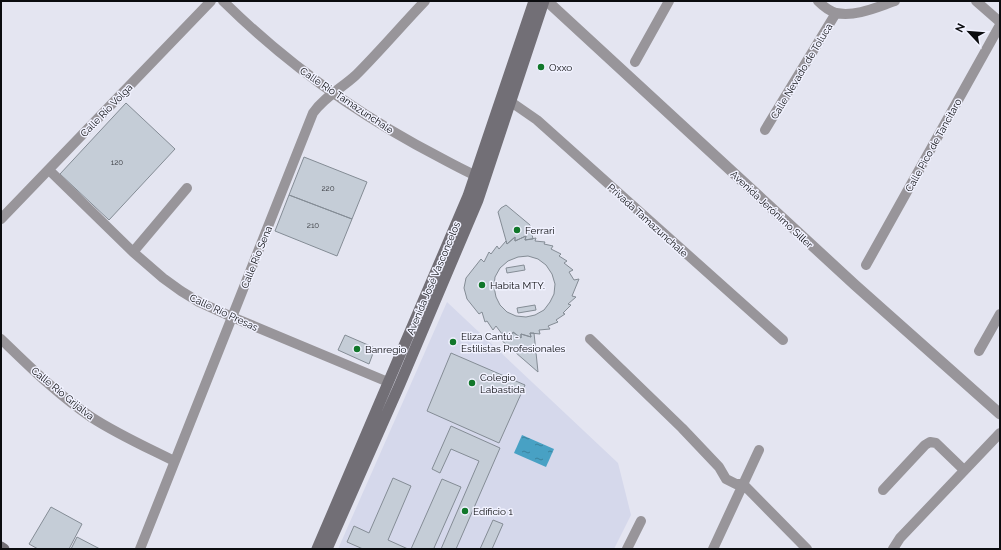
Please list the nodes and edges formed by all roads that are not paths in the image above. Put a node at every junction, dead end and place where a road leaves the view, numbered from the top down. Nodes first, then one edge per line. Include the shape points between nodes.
1 (211, 1) edge
2 (223, 1) edge
3 (425, 1) edge
4 (534, 1) edge
5 (544, 1) edge
6 (547, 1) edge
7 (669, 1) edge
8 (818, 1) edge
9 (895, 1) edge
10 (976, 1) edge
11 (836, 13) junction
12 (1000, 24) edge
13 (635, 62) dead end
14 (334, 93) junction
15 (506, 100) junction
16 (765, 130) dead end
17 (49, 170) junction
18 (480, 178) junction
19 (187, 188) dead end
20 (1, 219) edge
21 (133, 252) junction
22 (866, 266) dead end
23 (1000, 314) edge
24 (232, 317) junction
25 (1, 339) edge
26 (590, 339) dead end
27 (783, 340) dead end
28 (979, 351) dead end
29 (388, 382) junction
30 (1000, 414) edge
31 (1000, 433) edge
32 (759, 450) dead end
33 (174, 461) junction
34 (964, 470) junction
35 (743, 484) junction
36 (883, 490) dead end
37 (641, 520) dead end
38 (1, 547) edge
39 (4, 549) edge
40 (140, 549) edge
41 (317, 549) edge
42 (327, 549) edge
43 (627, 549) edge
44 (713, 549) edge
45 (807, 549) edge
46 (893, 549) edge

1 - 17 street, Calle Río Volga
2 - 14 street, Calle Río Tamazunchale via 264,40
3 - 14 street, Calle Río Sena via 359,72
4 - 15 main road, Avenida José Vasconcelos
5 - 15 main road, Avenida José Vasconcelos
6 - 30 street, Avenida Jerónimo Siller via 855,285
7 - 13 street
8 - 11 street
9 - 11 street via 853,13
10 - 12 street
11 - 16 street, Calle Nevado de Toluca
12 - 22 street, Calle Pico de Tancitaro
14 - 18 street, Calle Río Tamazunchale via 418,146
14 - 24 street, Calle Río Sena via 313,113
15 - 18 main road, Avenida José Vasconcelos
15 - 27 street, Privada Tamazunchale via 537,120
17 - 20 street, Calle Río Volga
17 - 21 street, Calle Río Presas
18 - 29 main road, Avenida José Vasconcelos via 465,203
18 - 42 main road, Avenida José Vasconcelos via 400,384
19 - 21 street
21 - 24 street, Calle Río Presas via 181,291 198,302
23 - 28 street
24 - 29 street, Calle Río Presas
24 - 33 street, Calle Río Sena
25 - 33 street, Calle Río Grijalva via 91,417
26 - 35 street via 682,428 719,467 726,479
29 - 41 main road, Avenida José Vasconcelos
31 - 34 street
32 - 35 street
33 - 40 street, Calle Río Sena
34 - 36 street via 936,443 930,442
34 - 46 street via 900,538
35 - 44 street
35 - 45 street
37 - 43 street
38 - 39 main road

